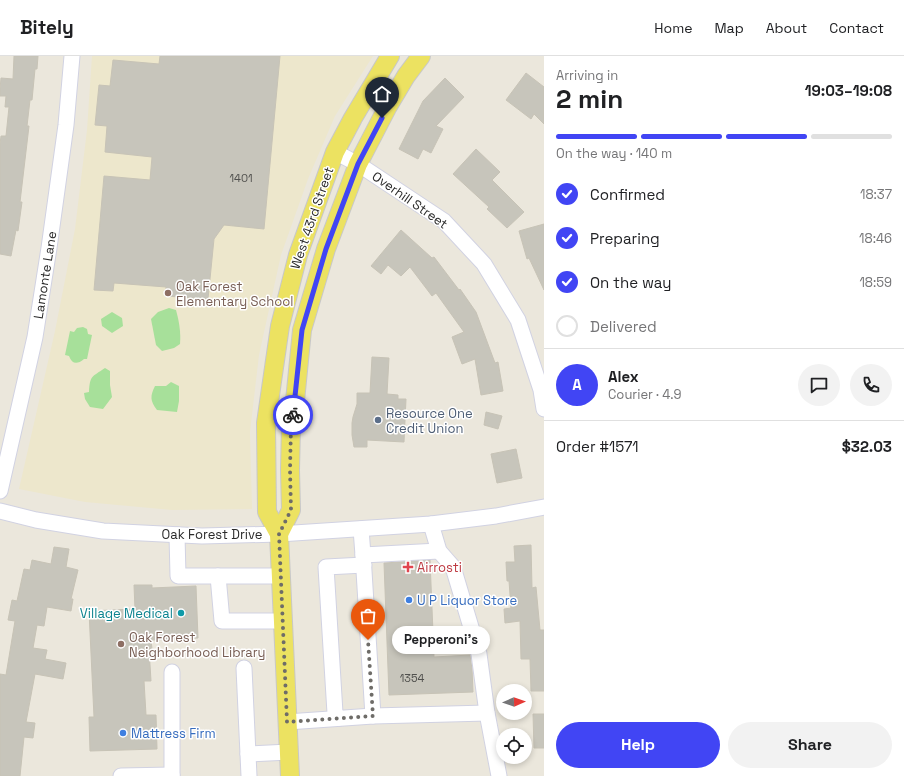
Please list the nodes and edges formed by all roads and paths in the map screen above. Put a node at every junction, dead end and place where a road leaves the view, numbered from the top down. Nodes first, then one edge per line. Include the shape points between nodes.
1 (72, 56) edge
2 (390, 56) edge
3 (421, 56) edge
4 (335, 152) junction
5 (358, 164) junction
6 (544, 409) edge
7 (0, 491) edge
8 (544, 507) edge
9 (0, 511) edge
10 (431, 524) junction
11 (361, 529) junction
12 (279, 534) junction
13 (177, 535) junction
14 (439, 551) junction
15 (363, 560) junction
16 (218, 576) junction
17 (280, 576) junction
18 (282, 621) junction
19 (244, 668) dead end
20 (172, 672) dead end
21 (487, 713) junction
22 (373, 716) junction
23 (339, 718) junction
24 (287, 722) junction
25 (289, 752) junction
26 (248, 754) junction
27 (172, 775) edge
28 (121, 776) edge
29 (249, 776) edge
30 (290, 776) edge
31 (499, 776) edge

1 - 7 street, Lamonte Lane via 50,248 35,337
2 - 4 main road, West 43rd Street
3 - 5 main road, West 43rd Street via 387,108
4 - 5 street, Overhill Street
4 - 12 main road, West 43rd Street via 298,255 280,326 266,423 267,512
5 - 6 street, Overhill Street via 444,221 484,264 518,320 541,390
5 - 12 main road, West 43rd Street via 326,249 302,330 291,426 291,510
8 - 10 street, Oak Forest Drive
9 - 13 street, Oak Forest Drive via 103,531
10 - 11 street, Oak Forest Drive
10 - 14 street
11 - 12 street, Oak Forest Drive
11 - 15 street
12 - 13 street, Oak Forest Drive
12 - 17 main road, West 43rd Street
13 - 16 street via 178,576
14 - 15 street
14 - 21 street via 453,567 479,654
15 - 22 street
15 - 23 street via 326,567 335,713
16 - 17 street
16 - 18 street via 222,621
17 - 18 main road, West 43rd Street
18 - 24 main road, West 43rd Street
19 - 26 street
20 - 27 street
21 - 22 street
21 - 31 street
22 - 23 street
23 - 24 street
24 - 25 main road, West 43rd Street
25 - 26 street
25 - 30 main road, West 43rd Street
26 - 29 street
27 - 28 street

